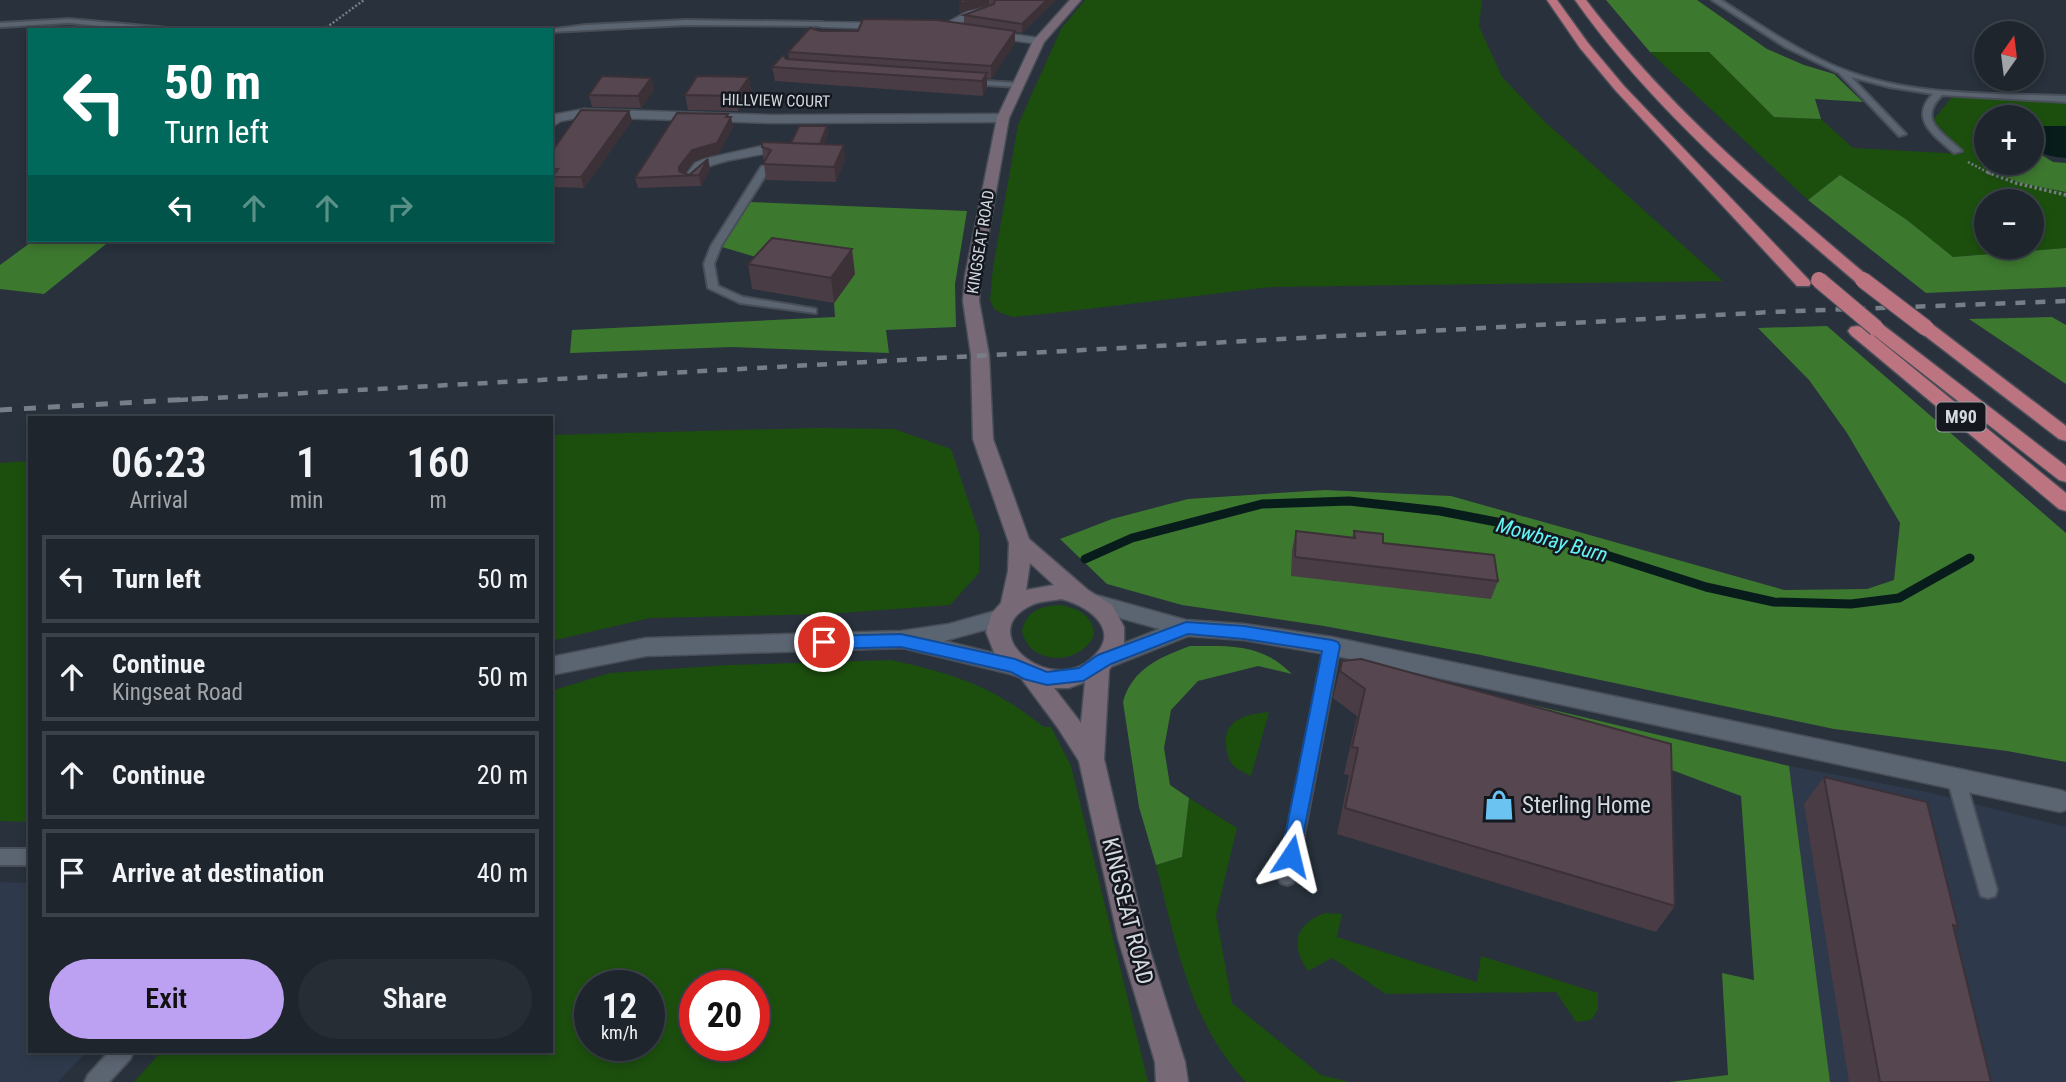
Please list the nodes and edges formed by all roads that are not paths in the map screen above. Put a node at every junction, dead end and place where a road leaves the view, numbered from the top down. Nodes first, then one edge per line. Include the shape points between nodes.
1 (1076, 0) edge
2 (1552, 0) edge
3 (1580, 0) edge
4 (1716, 0) edge
5 (988, 10) edge
6 (0, 24) edge
7 (830, 27) joint
8 (899, 27) edge
9 (925, 27) edge
10 (146, 28) edge
11 (944, 28) junction
12 (553, 30) edge
13 (1039, 41) junction
14 (1833, 68) junction
15 (964, 82) edge
16 (1018, 85) junction
17 (1940, 92) junction
18 (2066, 99) edge
19 (1003, 118) junction
20 (773, 119) junction
21 (553, 122) edge
22 (1902, 134) dead end
23 (762, 150) junction
24 (1957, 151) road end
25 (766, 167) joint
26 (691, 180) edge
27 (812, 311) dead end
28 (1929, 327) junction
29 (1866, 330) junction
30 (2066, 418) edge
31 (2066, 435) edge
32 (2066, 476) edge
33 (2066, 504) edge
34 (1020, 543) junction
35 (1088, 599) junction
36 (1007, 611) junction
37 (1186, 628) junction
38 (901, 640) junction
39 (1332, 646) junction
40 (1101, 663) junction
41 (553, 666) edge
42 (1023, 670) junction
43 (1091, 759) junction
44 (1956, 778) junction
45 (2063, 802) edge
46 (0, 857) edge
47 (28, 857) edge
48 (1287, 877) dead end
49 (1988, 890) dead end
50 (122, 1053) edge
51 (1176, 1075) edge
52 (95, 1082) edge

1 - 13 street, KINGSEAT ROAD
2 - 29 highway, M90 via 1587,50 1719,199
3 - 28 highway, M90, bridge via 1668,106 1763,195
4 - 14 lane via 1789,47
5 - 11 street
6 - 10 lane via 69,21
7 - 8 street
7 - 12 lane via 682,24
9 - 11 street
11 - 13 street
13 - 16 street, KINGSEAT ROAD
14 - 17 lane
14 - 22 lane
15 - 16 lane
16 - 19 street, KINGSEAT ROAD
17 - 18 lane
17 - 24 lane via 1929,102 1927,122
19 - 20 street, HILLVIEW COURT
19 - 34 street, KINGSEAT ROAD via 971,302 980,355 983,439
20 - 21 street, HILLVIEW COURT via 584,113
20 - 23 street via 760,144
23 - 25 street
23 - 26 street via 709,162 700,166
25 - 27 lane via 716,246 709,264 713,288 740,300
28 - 30 highway, M90
28 - 31 highway, M90
29 - 32 highway, M90
29 - 33 highway, M90
34 - 35 street, KINGSEAT ROAD
34 - 36 street, KINGSEAT ROAD via 1019,572
35 - 36 street via 1062,591 1042,593
35 - 37 street
35 - 40 street, KINGSEAT ROAD via 1109,615 1115,629 1115,643
36 - 38 street via 949,632
36 - 42 street, KINGSEAT ROAD via 997,630 998,643 1004,656
37 - 39 street
37 - 40 street
38 - 41 street via 646,647
38 - 42 street
39 - 44 street
39 - 48 lane
40 - 42 street via 1066,678
40 - 43 street, KINGSEAT ROAD
42 - 43 street, KINGSEAT ROAD via 1067,721
43 - 51 street, KINGSEAT ROAD via 1132,938
44 - 45 street
44 - 49 lane
46 - 47 lane
50 - 52 lane

